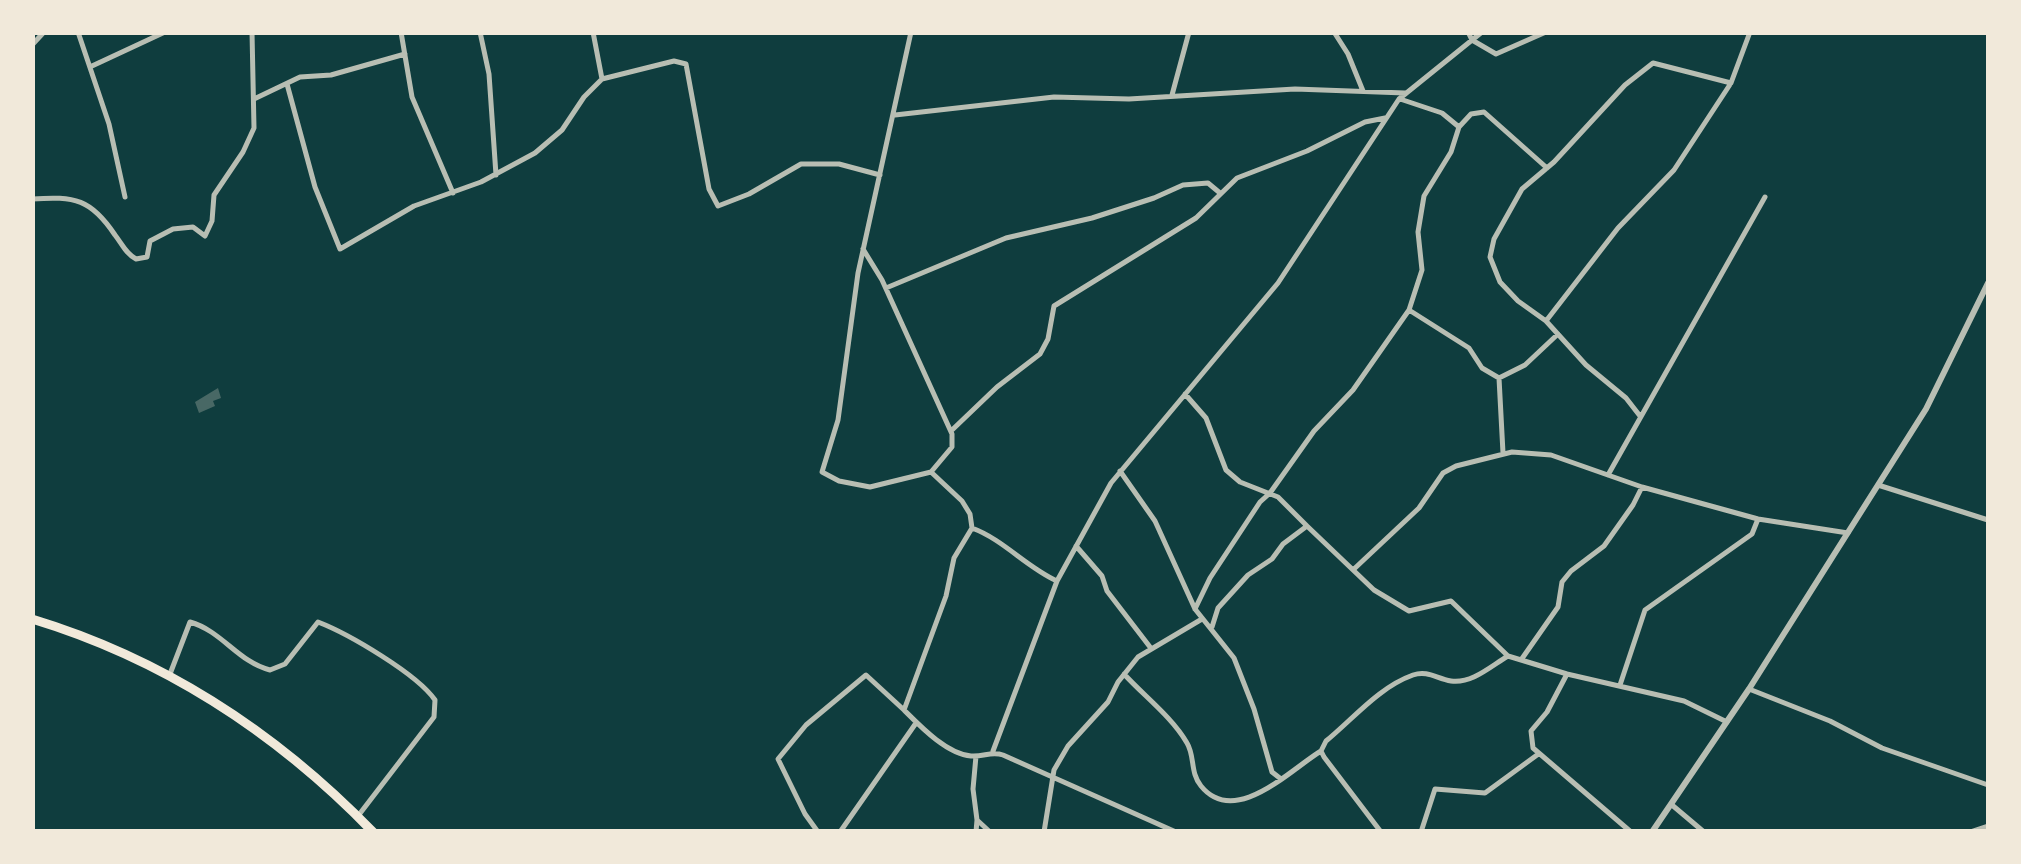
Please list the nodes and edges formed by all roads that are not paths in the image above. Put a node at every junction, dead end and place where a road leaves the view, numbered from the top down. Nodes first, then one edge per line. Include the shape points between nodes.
1 (78, 32) edge
2 (165, 32) edge
3 (252, 32) edge
4 (401, 32) edge
5 (480, 32) edge
6 (594, 32) edge
7 (910, 32) edge
8 (1188, 32) edge
9 (1334, 32) edge
10 (1468, 32) edge
11 (1482, 32) edge
12 (1546, 32) edge
13 (1750, 32) edge
14 (41, 34) edge
15 (1472, 40) junction
16 (32, 45) edge
17 (405, 54) junction
18 (92, 66) junction
19 (602, 79) junction
20 (1731, 83) junction
21 (286, 84) junction
22 (1363, 91) junction
23 (1405, 93) junction
24 (1172, 95) junction
25 (254, 98) junction
26 (1399, 99) junction
27 (894, 115) junction
28 (1384, 118) junction
29 (1459, 127) junction
30 (1547, 168) junction
31 (496, 176) junction
32 (880, 176) junction
33 (453, 193) junction
34 (1220, 193) junction
35 (125, 197) dead end
36 (1766, 197) dead end
37 (32, 198) edge
38 (863, 249) junction
39 (1988, 283) edge
40 (886, 288) junction
41 (1409, 310) junction
42 (1546, 320) junction
43 (1558, 334) junction
44 (1499, 378) junction
45 (1185, 394) junction
46 (1640, 416) junction
47 (951, 431) junction
48 (1502, 453) junction
49 (1120, 470) junction
50 (931, 472) junction
51 (1608, 475) junction
52 (1878, 485) junction
53 (1642, 486) junction
54 (1270, 494) junction
55 (1758, 518) junction
56 (1988, 520) edge
57 (1308, 526) junction
58 (972, 528) junction
59 (1848, 533) junction
60 (1076, 546) junction
61 (1354, 569) junction
62 (1057, 581) junction
63 (1195, 609) junction
64 (32, 619) edge
65 (1202, 619) junction
66 (1212, 627) junction
67 (1152, 648) junction
68 (1508, 656) junction
69 (1521, 660) junction
70 (1124, 674) junction
71 (1567, 674) junction
72 (169, 675) junction
73 (1620, 684) junction
74 (1749, 689) junction
75 (904, 710) junction
76 (916, 722) junction
77 (1727, 722) junction
78 (1321, 751) junction
79 (992, 752) junction
80 (976, 756) junction
81 (1538, 756) junction
82 (1053, 778) junction
83 (1281, 778) junction
84 (1988, 785) edge
85 (1672, 804) junction
86 (358, 816) junction
87 (977, 820) junction
88 (1988, 826) edge
89 (373, 832) edge
90 (818, 832) edge
91 (840, 832) edge
92 (976, 832) edge
93 (990, 832) edge
94 (1044, 832) edge
95 (1176, 832) edge
96 (1381, 832) edge
97 (1422, 832) edge
98 (1632, 832) edge
99 (1652, 832) edge
100 (1704, 832) edge
101 (1970, 832) edge

1 - 18 street
2 - 18 street
3 - 25 street
4 - 17 street
5 - 31 street
6 - 19 street
7 - 27 street
8 - 24 street
9 - 22 street
10 - 15 street
11 - 15 street
12 - 15 street via 1496,54
13 - 20 street
14 - 16 street
15 - 23 street
17 - 21 street
17 - 33 street via 416,110
18 - 35 street
19 - 31 street via 555,138
19 - 32 street via 686,64 709,189 718,206 801,164 839,164
20 - 30 street via 1654,63
20 - 42 street via 1674,170
21 - 25 street
21 - 33 street via 314,187 340,250 414,206
22 - 23 street
22 - 24 street
23 - 26 street
24 - 27 street via 1054,97
25 - 37 street via 252,134 217,188 205,236 193,227 165,232 150,241 147,257 136,259 92,207 70,198
26 - 28 street
26 - 29 street via 1442,113
27 - 32 street
28 - 34 street via 1237,178
28 - 45 street via 1278,283
29 - 30 street via 1484,112
29 - 41 street via 1452,152 1424,196 1418,232 1422,270
30 - 42 street via 1522,188 1490,257 1500,282
31 - 33 street
32 - 38 street
34 - 40 street via 1208,183 1183,185 1104,214 1006,238
34 - 47 street via 1196,218 1054,306 1040,354
36 - 46 street
38 - 40 street
38 - 50 street via 841,404 822,472 870,487
39 - 52 street via 1946,374
40 - 47 street
41 - 44 street via 1469,348
41 - 54 street
42 - 43 street
43 - 44 street
43 - 46 street
44 - 48 street
45 - 49 street
45 - 54 street via 1206,418 1226,470
46 - 51 street
47 - 50 street via 952,447
48 - 51 street via 1538,452
48 - 61 street via 1444,473 1419,508
49 - 60 street
49 - 63 street via 1154,521
50 - 58 street via 962,501
51 - 53 street
52 - 56 street
52 - 59 street
53 - 55 street
53 - 69 street via 1604,546 1562,582 1558,607
54 - 57 street
54 - 63 street
55 - 59 street
55 - 73 street via 1752,534 1645,610
57 - 61 street
57 - 66 street via 1248,575 1218,608
58 - 62 street
58 - 75 street via 954,558
59 - 74 street
60 - 62 street
60 - 67 street
61 - 68 street via 1409,611 1455,603
62 - 79 street
63 - 65 street
64 - 72 highway
65 - 66 street
65 - 67 street
66 - 83 street via 1234,658 1273,775
67 - 70 street
68 - 69 street
68 - 78 street via 1464,680 1425,673 1406,678 1326,740
69 - 71 street
70 - 82 street via 1062,754
70 - 83 street via 1187,743 1196,777 1210,794 1250,799
71 - 73 street
71 - 81 street via 1530,731
72 - 86 highway via 266,736
72 - 86 street via 190,622 270,670 286,664 318,622 415,679 436,700 434,716
73 - 77 street via 1684,701
74 - 77 street
74 - 84 street via 1882,748
75 - 76 street
75 - 90 street via 866,675 778,758
76 - 80 street
76 - 91 street
77 - 85 street
78 - 83 street
78 - 96 street
79 - 80 street
79 - 82 street
80 - 87 street
81 - 97 street via 1485,792 1435,790
81 - 98 street
82 - 94 street
82 - 95 street
85 - 99 street
85 - 100 street
86 - 89 highway
87 - 92 street
87 - 93 street
88 - 101 street

